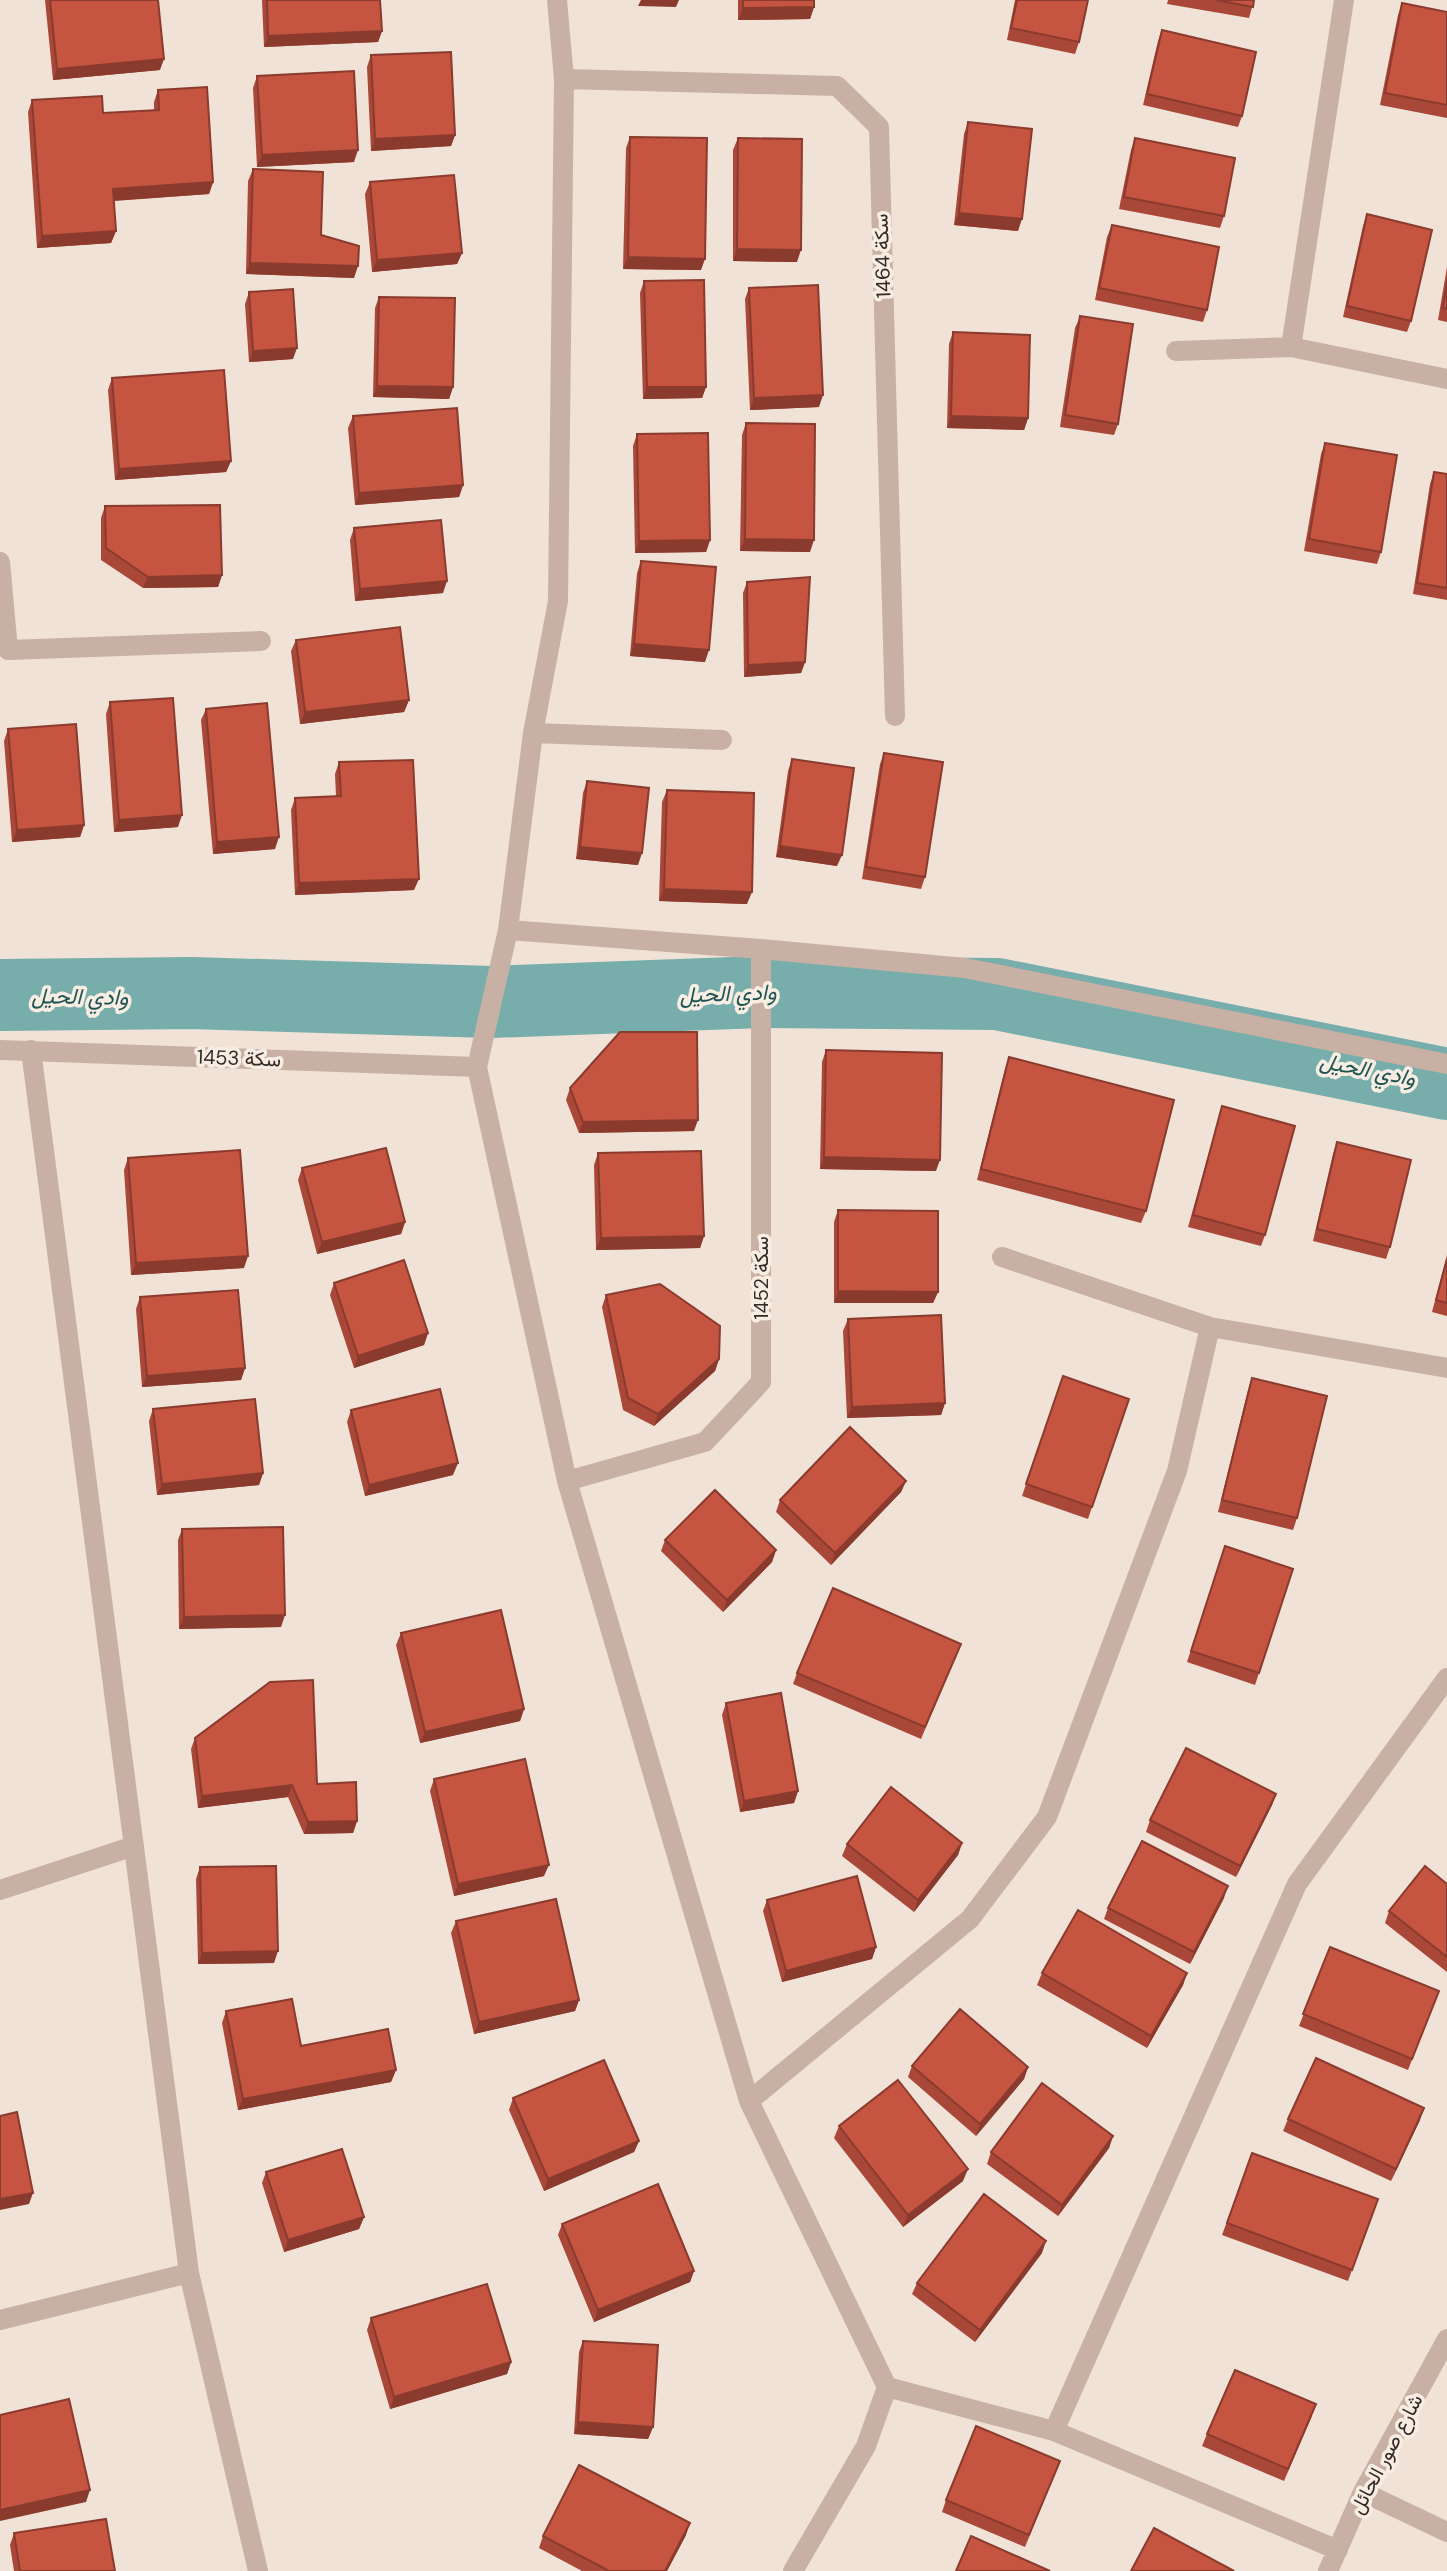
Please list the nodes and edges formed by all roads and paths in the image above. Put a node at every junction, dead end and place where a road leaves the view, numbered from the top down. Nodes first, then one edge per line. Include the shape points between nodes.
1 (557, 0) edge
2 (1344, 0) edge
3 (564, 79) junction
4 (1291, 347) junction
5 (1176, 351) dead end
6 (1447, 379) edge
7 (0, 562) edge
8 (261, 641) dead end
9 (895, 716) dead end
10 (533, 733) junction
11 (722, 740) dead end
12 (508, 930) junction
13 (761, 949) junction
14 (0, 1050) edge
15 (31, 1050) junction
16 (1447, 1064) edge
17 (477, 1067) junction
18 (1002, 1257) dead end
19 (1210, 1327) junction
20 (1447, 1368) edge
21 (567, 1481) junction
22 (1447, 1678) edge
23 (134, 1846) junction
24 (0, 1890) edge
25 (749, 2101) junction
26 (189, 2273) junction
27 (0, 2320) edge
28 (1447, 2339) edge
29 (887, 2387) junction
30 (1054, 2431) junction
31 (1363, 2492) junction
32 (1447, 2532) edge
33 (1338, 2550) junction
34 (258, 2571) edge
35 (793, 2571) edge
36 (1328, 2571) edge

1 - 3 street
2 - 4 street
3 - 9 street, سكة 1464 via 837,86 879,127
3 - 10 street via 558,601
4 - 5 street
4 - 6 street
7 - 8 street via 8,650
10 - 11 street
10 - 12 street
12 - 13 street
12 - 17 street
13 - 16 street via 965,968
13 - 21 street, سكة 1452 via 761,1382 705,1442
14 - 15 street, سكة 1453
15 - 17 street, سكة 1453
15 - 23 street
17 - 21 street
18 - 19 street
19 - 20 street
19 - 25 street via 1177,1471 1047,1817 970,1919
21 - 25 street
22 - 30 street via 1297,1884
23 - 24 street
23 - 26 street
25 - 29 street
26 - 27 street
26 - 34 street
28 - 31 street, شارع صور الحائل
29 - 30 street
29 - 35 street via 866,2446
30 - 33 street
31 - 32 street
31 - 33 street, شارع صور الحائل
33 - 36 street, شارع صور الحائل

